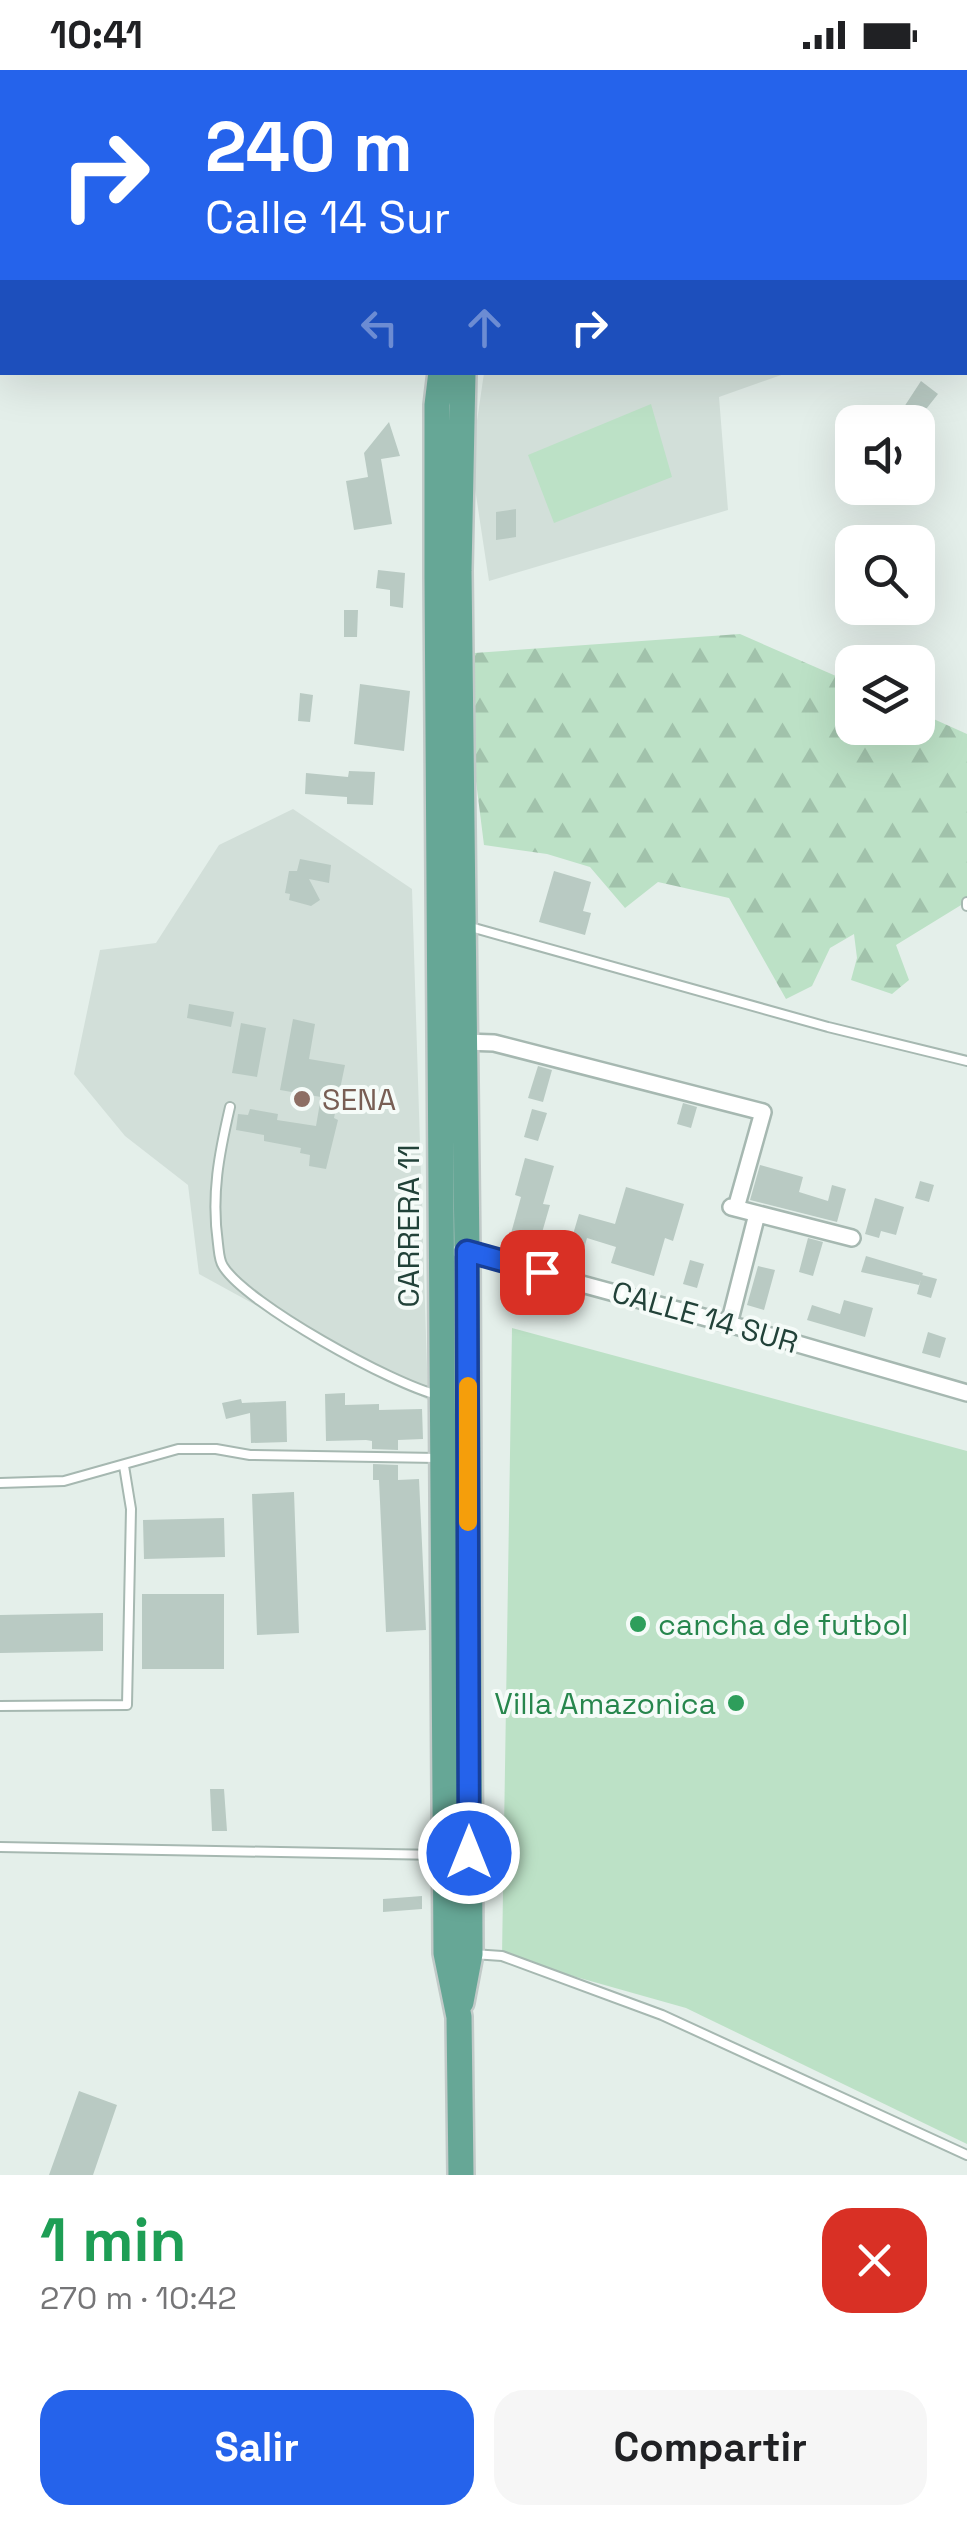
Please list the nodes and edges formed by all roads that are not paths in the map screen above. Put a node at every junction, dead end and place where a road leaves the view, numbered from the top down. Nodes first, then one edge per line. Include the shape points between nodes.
1 (441, 375) edge
2 (463, 375) edge
3 (463, 926) junction
4 (464, 1042) junction
5 (967, 1061) edge
6 (230, 1107) dead end
7 (758, 1214) junction
8 (852, 1238) dead end
9 (467, 1251) junction
10 (441, 1252) junction
11 (729, 1324) junction
12 (967, 1393) edge
13 (455, 1395) junction
14 (442, 1458) junction
15 (124, 1466) junction
16 (0, 1483) edge
17 (0, 1706) edge
18 (0, 1847) edge
19 (446, 1855) junction
20 (458, 1954) junction
21 (967, 2156) edge
22 (461, 2175) edge

1 - 10 main road, CARRERA 11
2 - 3 main road, CARRERA 11
3 - 4 main road, CARRERA 11
3 - 5 lane
4 - 7 street via 494,1042 763,1112 734,1208
4 - 9 main road, CARRERA 11
6 - 13 lane via 215,1181 222,1264 257,1301 386,1376 417,1390
7 - 8 street
7 - 11 street
9 - 10 street, CALLE 14 SUR
9 - 11 street, CALLE 14 SUR
9 - 13 main road, CARRERA 11
10 - 13 main road, CARRERA 11
11 - 12 street, CALLE 14 SUR
13 - 14 main road, CARRERA 11
13 - 20 main road, CARRERA 11
14 - 15 lane via 178,1449
14 - 19 main road, CARRERA 11
15 - 16 lane via 64,1481
15 - 17 lane via 130,1509 127,1705
18 - 19 lane
19 - 20 main road, CARRERA 11
20 - 21 lane via 502,1956 662,2015
20 - 22 main road, CARRERA 11

